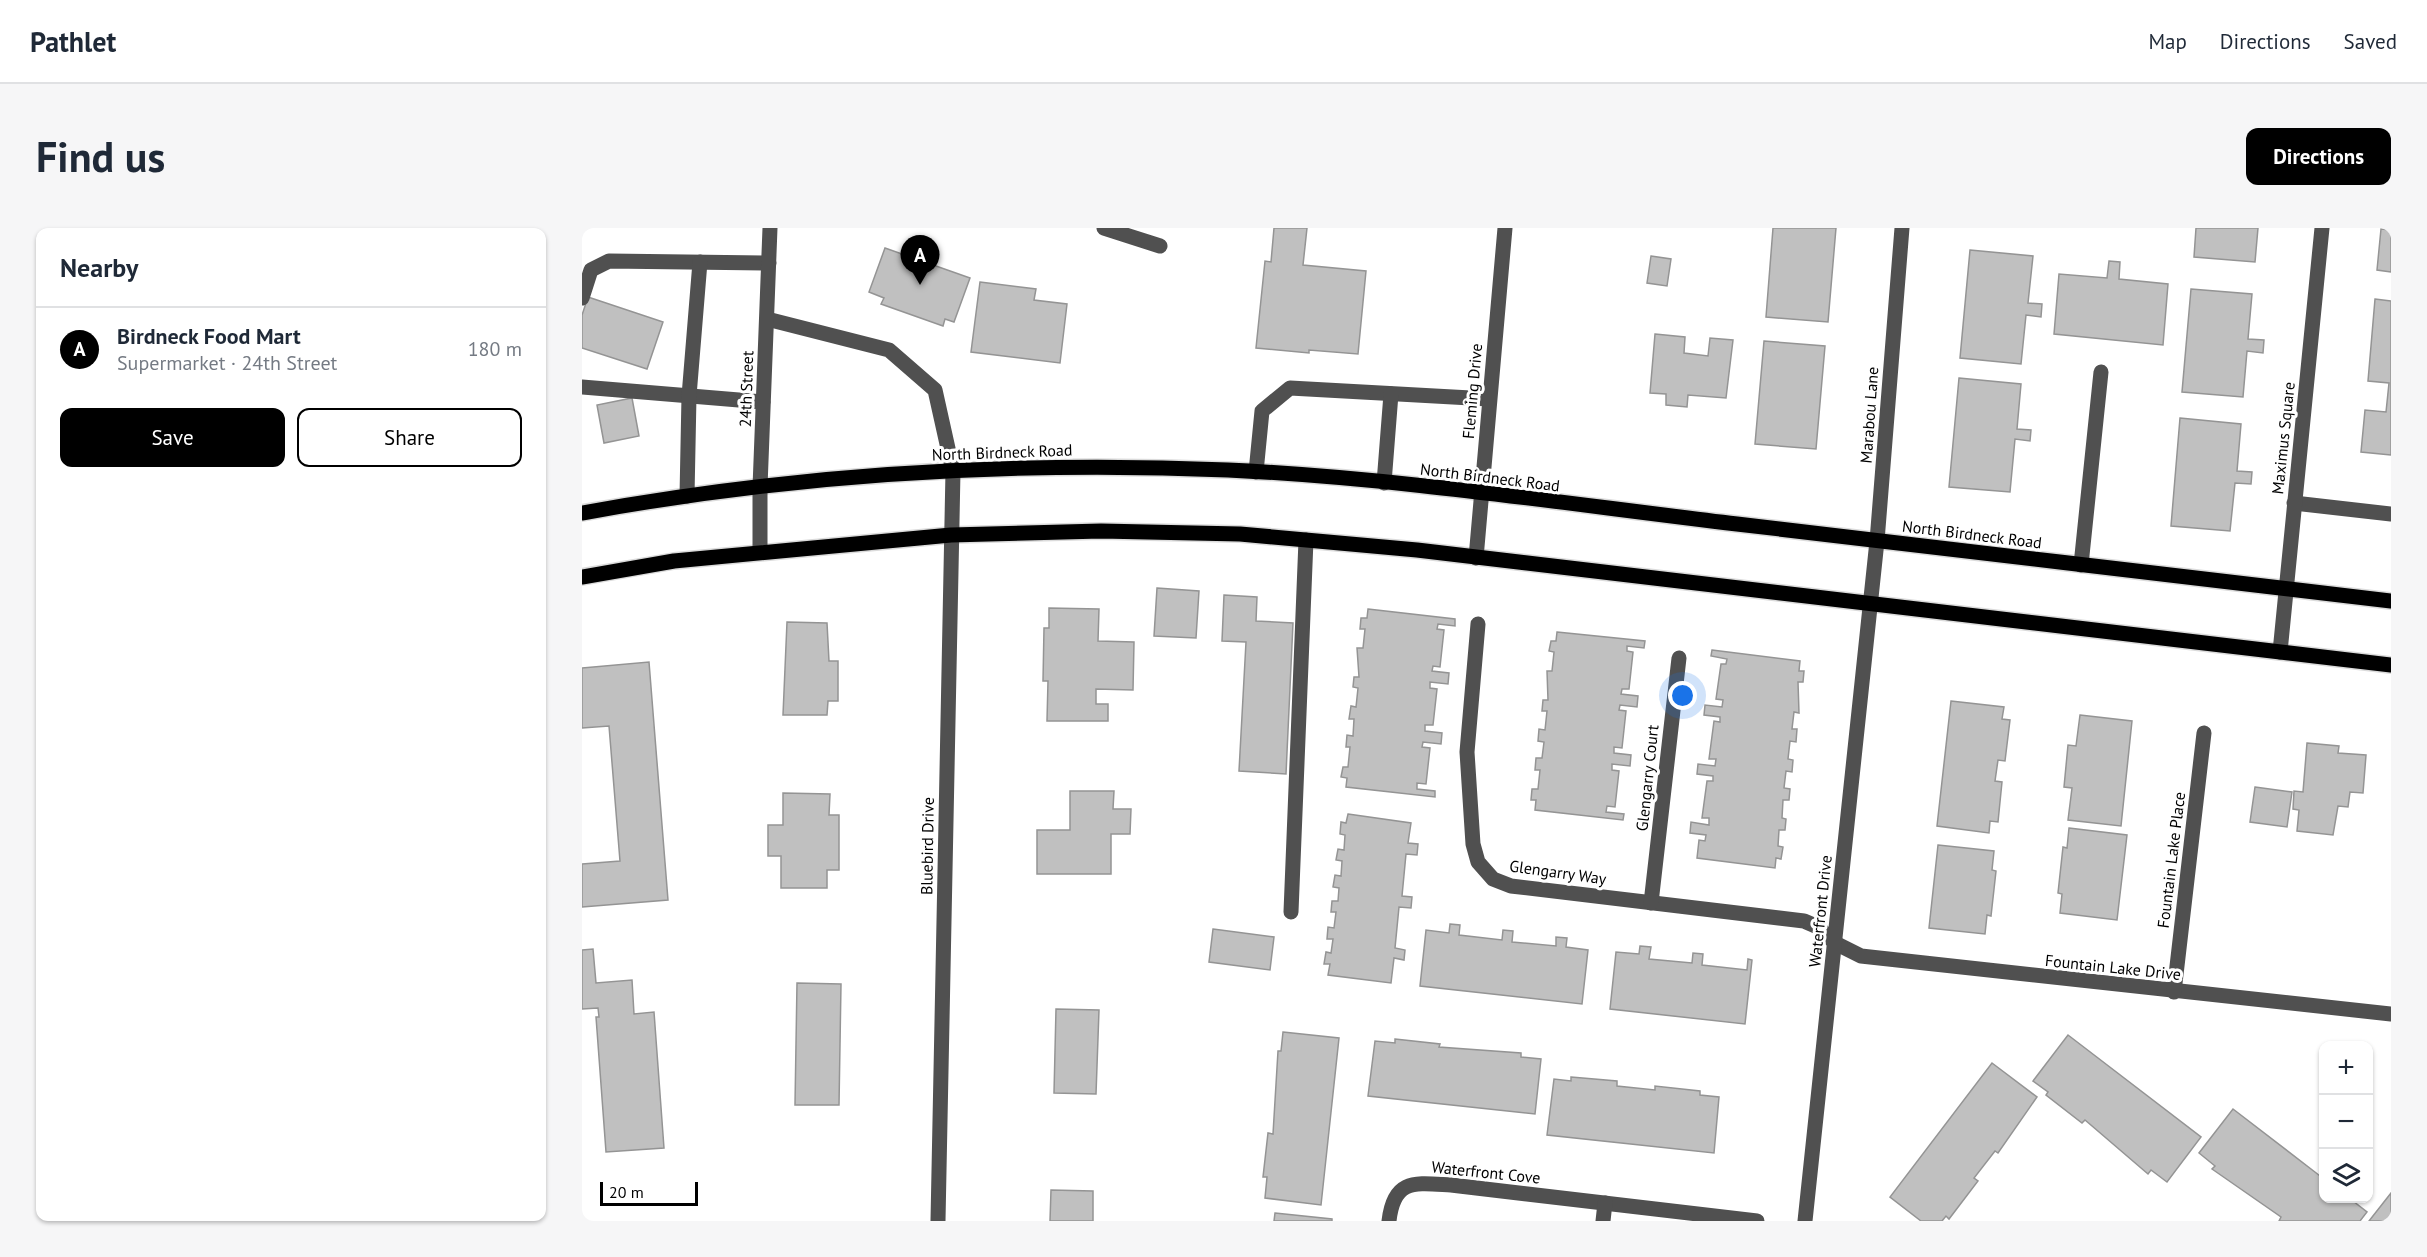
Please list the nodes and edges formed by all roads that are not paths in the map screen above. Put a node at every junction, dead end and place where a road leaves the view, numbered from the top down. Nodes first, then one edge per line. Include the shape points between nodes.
1 (770, 228) edge
2 (1104, 228) edge
3 (1505, 228) edge
4 (1902, 228) edge
5 (2322, 228) edge
6 (1160, 246) dead end
7 (700, 262) junction
8 (769, 263) junction
9 (582, 298) edge
10 (767, 319) junction
11 (2101, 372) dead end
12 (582, 387) edge
13 (1391, 394) junction
14 (689, 396) junction
15 (1489, 399) junction
16 (763, 402) junction
17 (952, 471) junction
18 (1256, 472) junction
19 (1384, 483) junction
20 (760, 487) junction
21 (1481, 494) junction
22 (687, 496) junction
23 (2294, 503) junction
24 (582, 513) edge
25 (2391, 514) edge
26 (951, 535) junction
27 (1306, 540) junction
28 (1877, 541) junction
29 (760, 552) junction
30 (1476, 558) junction
31 (2080, 565) junction
32 (582, 577) edge
33 (2286, 589) junction
34 (2391, 601) edge
35 (1870, 604) junction
36 (1478, 624) dead end
37 (2280, 652) junction
38 (1679, 658) dead end
39 (2391, 665) edge
40 (2204, 733) dead end
41 (1651, 903) junction
42 (1291, 912) dead end
43 (1835, 943) junction
44 (2174, 992) junction
45 (2391, 1014) edge
46 (1605, 1203) junction
47 (938, 1221) edge
48 (1389, 1221) edge
49 (1602, 1221) edge
50 (1757, 1221) edge
51 (1805, 1221) edge

1 - 8 street, 24th Street
2 - 6 street
3 - 15 street, Fleming Drive
4 - 28 street, Marabou Lane
5 - 23 street, Maximus Square
7 - 8 street
7 - 9 street via 609,261 591,270
7 - 14 street
8 - 10 street, 24th Street
10 - 16 street, 24th Street
10 - 17 street, Bluebird Drive via 889,350 935,390
11 - 31 street
12 - 14 street
13 - 15 street
13 - 18 street via 1290,388 1262,411
13 - 19 street
14 - 16 street
14 - 22 street
15 - 21 street, Fleming Drive
16 - 20 street, 24th Street
17 - 18 main road, North Birdneck Road via 1041,467
17 - 20 main road, North Birdneck Road
17 - 26 street, Bluebird Drive
18 - 19 main road, North Birdneck Road
19 - 21 main road, North Birdneck Road
20 - 22 main road, North Birdneck Road
20 - 29 street, 24th Street
21 - 28 main road, North Birdneck Road
21 - 30 street, Fleming Drive
22 - 24 main road, North Birdneck Road
23 - 25 street
23 - 33 street, Maximus Square
26 - 27 main road via 1101,531 1240,534
26 - 29 main road
26 - 47 street, Bluebird Drive
27 - 30 main road
27 - 42 street
28 - 31 main road, North Birdneck Road
28 - 35 street, Marabou Lane
29 - 32 main road via 674,561
30 - 35 main road
31 - 33 main road, North Birdneck Road
33 - 34 main road, North Birdneck Road
33 - 37 street, Maximus Square
35 - 37 main road
35 - 43 street, Waterfront Drive
36 - 41 street, Glengarry Way via 1467,752 1473,844 1478,862 1493,879 1511,886
37 - 39 main road
38 - 41 street, Glengarry Court
40 - 44 street, Fountain Lake Place
41 - 43 street, Glengarry Way via 1804,921 1818,927
43 - 44 street, Fountain Lake Drive via 1861,956
43 - 51 street, Waterfront Drive
44 - 45 street, Fountain Lake Drive
46 - 48 street, Waterfront Cove via 1412,1183 1399,1190 1391,1204
46 - 49 street
46 - 50 street

